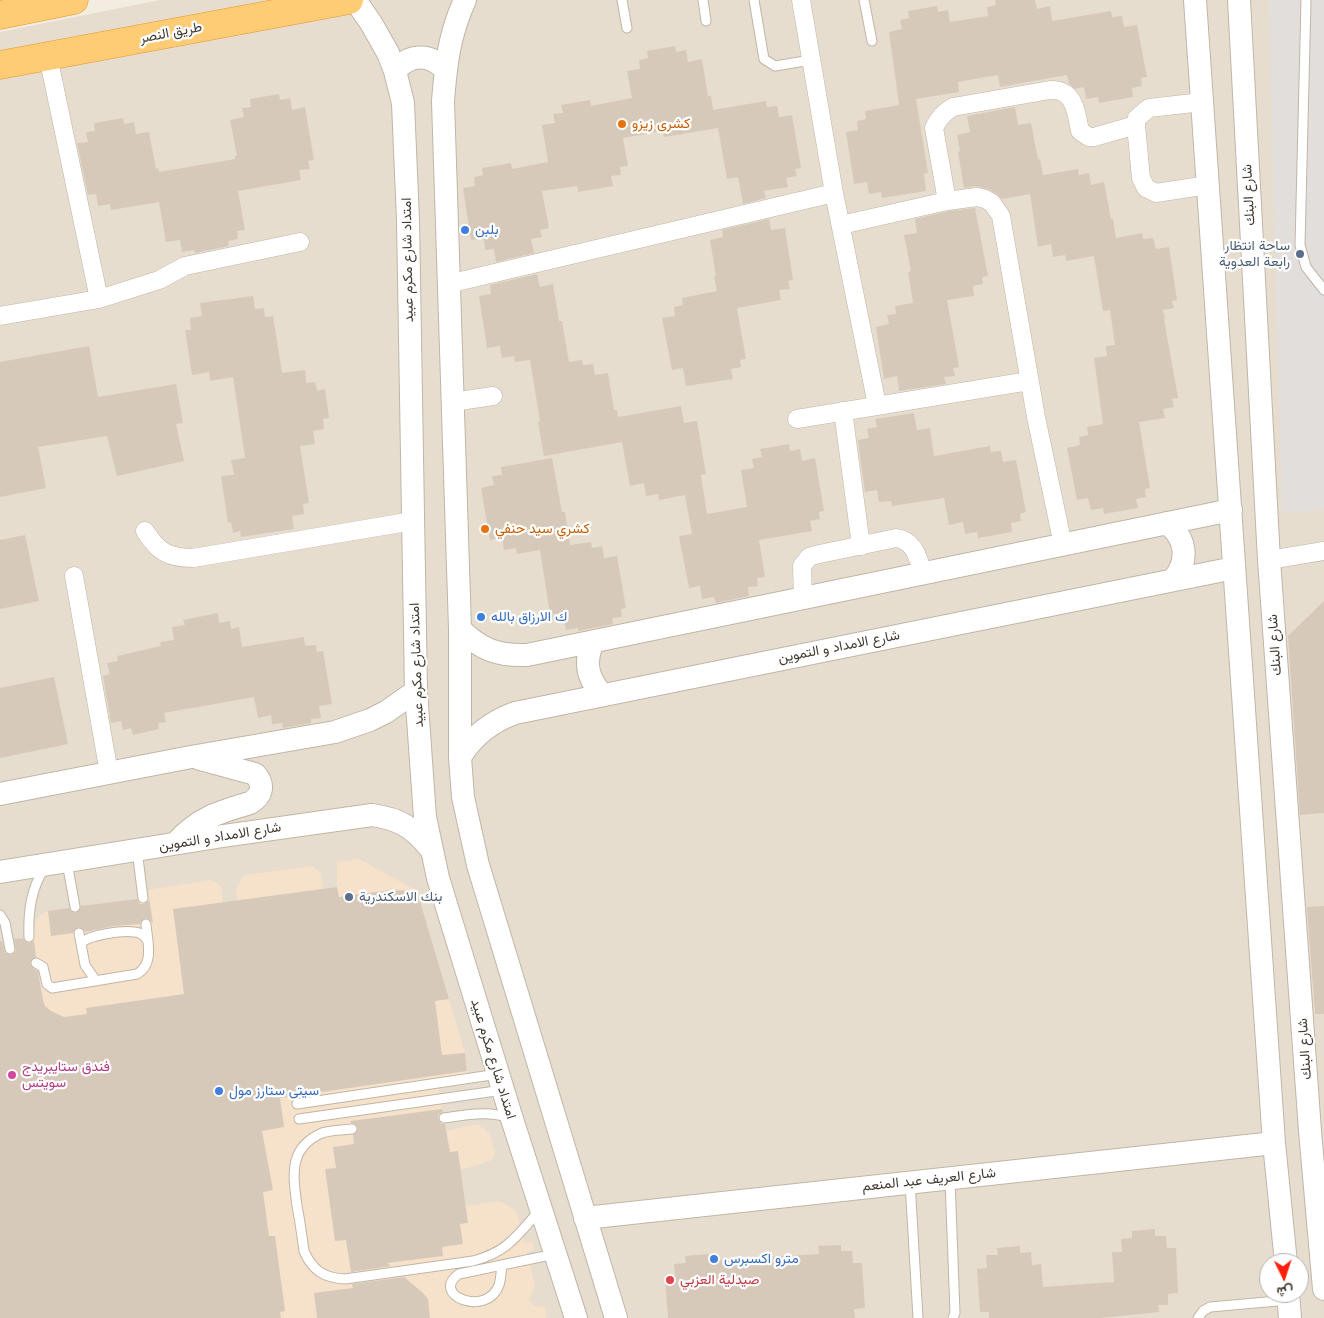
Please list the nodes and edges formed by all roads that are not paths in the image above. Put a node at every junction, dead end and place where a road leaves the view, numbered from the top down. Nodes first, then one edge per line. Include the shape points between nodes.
1 (74, 0) edge
2 (349, 0) edge
3 (355, 0) edge
4 (465, 0) edge
5 (622, 0) edge
6 (703, 0) edge
7 (754, 0) edge
8 (800, 0) edge
9 (864, 0) edge
10 (1195, 0) edge
11 (1239, 0) edge
12 (1306, 0) edge
13 (0, 3) edge
14 (32, 9) junction
15 (0, 15) edge
16 (706, 21) dead end
17 (627, 28) dead end
18 (872, 40) dead end
19 (48, 56) junction
20 (811, 60) junction
21 (0, 65) edge
22 (396, 71) junction
23 (446, 71) junction
24 (0, 85) edge
25 (1202, 102) junction
26 (1136, 124) junction
27 (1208, 185) junction
28 (834, 193) junction
29 (947, 201) junction
30 (841, 225) junction
31 (300, 242) dead end
32 (1324, 274) edge
33 (1312, 277) junction
34 (448, 284) junction
35 (1324, 290) edge
36 (99, 299) junction
37 (0, 316) edge
38 (1029, 381) junction
39 (493, 396) dead end
40 (453, 402) junction
41 (877, 406) junction
42 (843, 411) junction
43 (797, 418) dead end
44 (1231, 510) junction
45 (413, 520) junction
46 (1168, 523) junction
47 (145, 531) dead end
48 (1063, 545) junction
49 (860, 546) junction
50 (1324, 551) edge
51 (1269, 560) junction
52 (1234, 568) junction
53 (923, 574) junction
54 (74, 576) dead end
55 (1173, 580) junction
56 (803, 598) junction
57 (460, 629) junction
58 (593, 642) junction
59 (416, 691) junction
60 (603, 695) junction
61 (191, 757) junction
62 (460, 757) junction
63 (109, 773) junction
64 (0, 794) edge
65 (176, 843) junction
66 (430, 848) junction
67 (138, 850) junction
68 (57, 863) junction
69 (0, 872) edge
70 (143, 898) dead end
71 (75, 907) dead end
72 (0, 916) edge
73 (146, 924) dead end
74 (79, 933) dead end
75 (29, 937) dead end
76 (147, 940) junction
77 (81, 943) junction
78 (10, 949) dead end
79 (36, 963) dead end
80 (96, 981) junction
81 (500, 1082) junction
82 (297, 1104) dead end
83 (444, 1118) dead end
84 (299, 1119) dead end
85 (512, 1119) junction
86 (352, 1128) dead end
87 (1317, 1133) edge
88 (1274, 1143) junction
89 (950, 1177) junction
90 (910, 1182) junction
91 (1320, 1187) edge
92 (541, 1209) junction
93 (585, 1218) junction
94 (1285, 1253) edge
95 (555, 1254) junction
96 (502, 1265) junction
97 (1324, 1288) edge
98 (1289, 1304) edge
99 (576, 1318) edge
100 (616, 1318) edge
101 (918, 1318) edge
102 (953, 1318) edge
103 (1198, 1318) edge

1 - 14 highway
2 - 19 highway, طريق النصر
3 - 22 street, امتداد شارع مكرم عبيد via 380,38
4 - 23 street via 452,34
5 - 17 lane
6 - 16 lane
7 - 20 lane via 764,59 775,66
8 - 20 street
9 - 18 lane
10 - 25 street
11 - 51 street, شارع البنك
12 - 33 lane via 1300,245
13 - 14 highway
14 - 15 highway
19 - 21 highway
19 - 24 highway, طريق النصر
19 - 36 street
20 - 28 street
22 - 23 street via 408,60 425,57
22 - 45 street, امتداد شارع مكرم عبيد via 403,113 408,220
23 - 34 street
25 - 26 street via 1148,108 1136,118
25 - 27 street
26 - 27 street via 1141,178 1146,188 1156,193
26 - 29 street via 1089,137 1080,131 1074,104 1069,97 1063,92 1050,90 953,107 944,112 934,128
27 - 44 street
28 - 30 street
28 - 34 street
29 - 30 street
29 - 38 street via 977,196 998,209
30 - 41 street
31 - 36 street via 185,266 159,280
32 - 33 lane
33 - 35 lane
34 - 40 street
36 - 37 street
38 - 41 street
38 - 48 street
39 - 40 street
40 - 57 street
41 - 42 street
42 - 43 street
42 - 49 street
44 - 46 street
44 - 52 street
45 - 47 street via 193,558 178,558 164,553
45 - 59 street, امتداد شارع مكرم عبيد
46 - 48 street
46 - 55 street via 1184,546 1183,564
48 - 53 street
49 - 53 street via 896,538 906,541 914,548
49 - 56 street via 815,555 805,561 801,572
50 - 51 street
51 - 87 street, شارع البنك
52 - 55 street, شارع الامداد و التموين
52 - 88 street
53 - 56 street
54 - 63 street
55 - 60 street, شارع الامداد و التموين
56 - 58 street
57 - 58 street via 472,642 486,649 514,656
57 - 62 street
58 - 60 street via 587,660 588,670
59 - 61 street via 378,716 335,732
59 - 66 street, امتداد شارع مكرم عبيد
60 - 62 street, شارع الامداد و التموين via 501,718 477,735
61 - 63 street
61 - 65 street via 255,774 262,786 256,800 206,818
62 - 93 street via 464,797 478,865
63 - 64 street
65 - 66 street, شارع الامداد و التموين via 372,815 405,825
65 - 67 street, شارع الامداد و التموين
66 - 81 street, امتداد شارع مكرم عبيد
67 - 68 street, شارع الامداد و التموين
67 - 70 lane
68 - 69 street, شارع الامداد و التموين
68 - 71 lane
68 - 75 lane via 38,879 32,894
72 - 78 lane via 5,923
73 - 76 lane
74 - 77 lane
76 - 77 lane via 142,934 130,931 93,936
76 - 80 lane via 148,963 142,972
77 - 80 lane via 85,965
79 - 80 lane via 43,967 47,984 52,988
81 - 82 lane
81 - 84 lane
81 - 85 street, امتداد شارع مكرم عبيد
83 - 85 lane via 481,1113
85 - 92 street, امتداد شارع مكرم عبيد
86 - 92 lane via 324,1132 312,1138 295,1159 294,1186 304,1251 312,1265 324,1275 345,1279 487,1257 513,1241
87 - 91 street, شارع البنك
88 - 89 street, شارع العريف عبد المنعم
88 - 94 street
89 - 90 street, شارع العريف عبد المنعم
89 - 102 lane
90 - 93 street, شارع العريف عبد المنعم
90 - 101 lane
91 - 97 street, شارع البنك
92 - 95 street, امتداد شارع مكرم عبيد
93 - 100 street
95 - 96 lane
95 - 99 street, امتداد شارع مكرم عبيد
96 - 96 lane via 460,1274 452,1283 453,1294 464,1302 485,1300 496,1292
98 - 103 lane via 1210,1307

